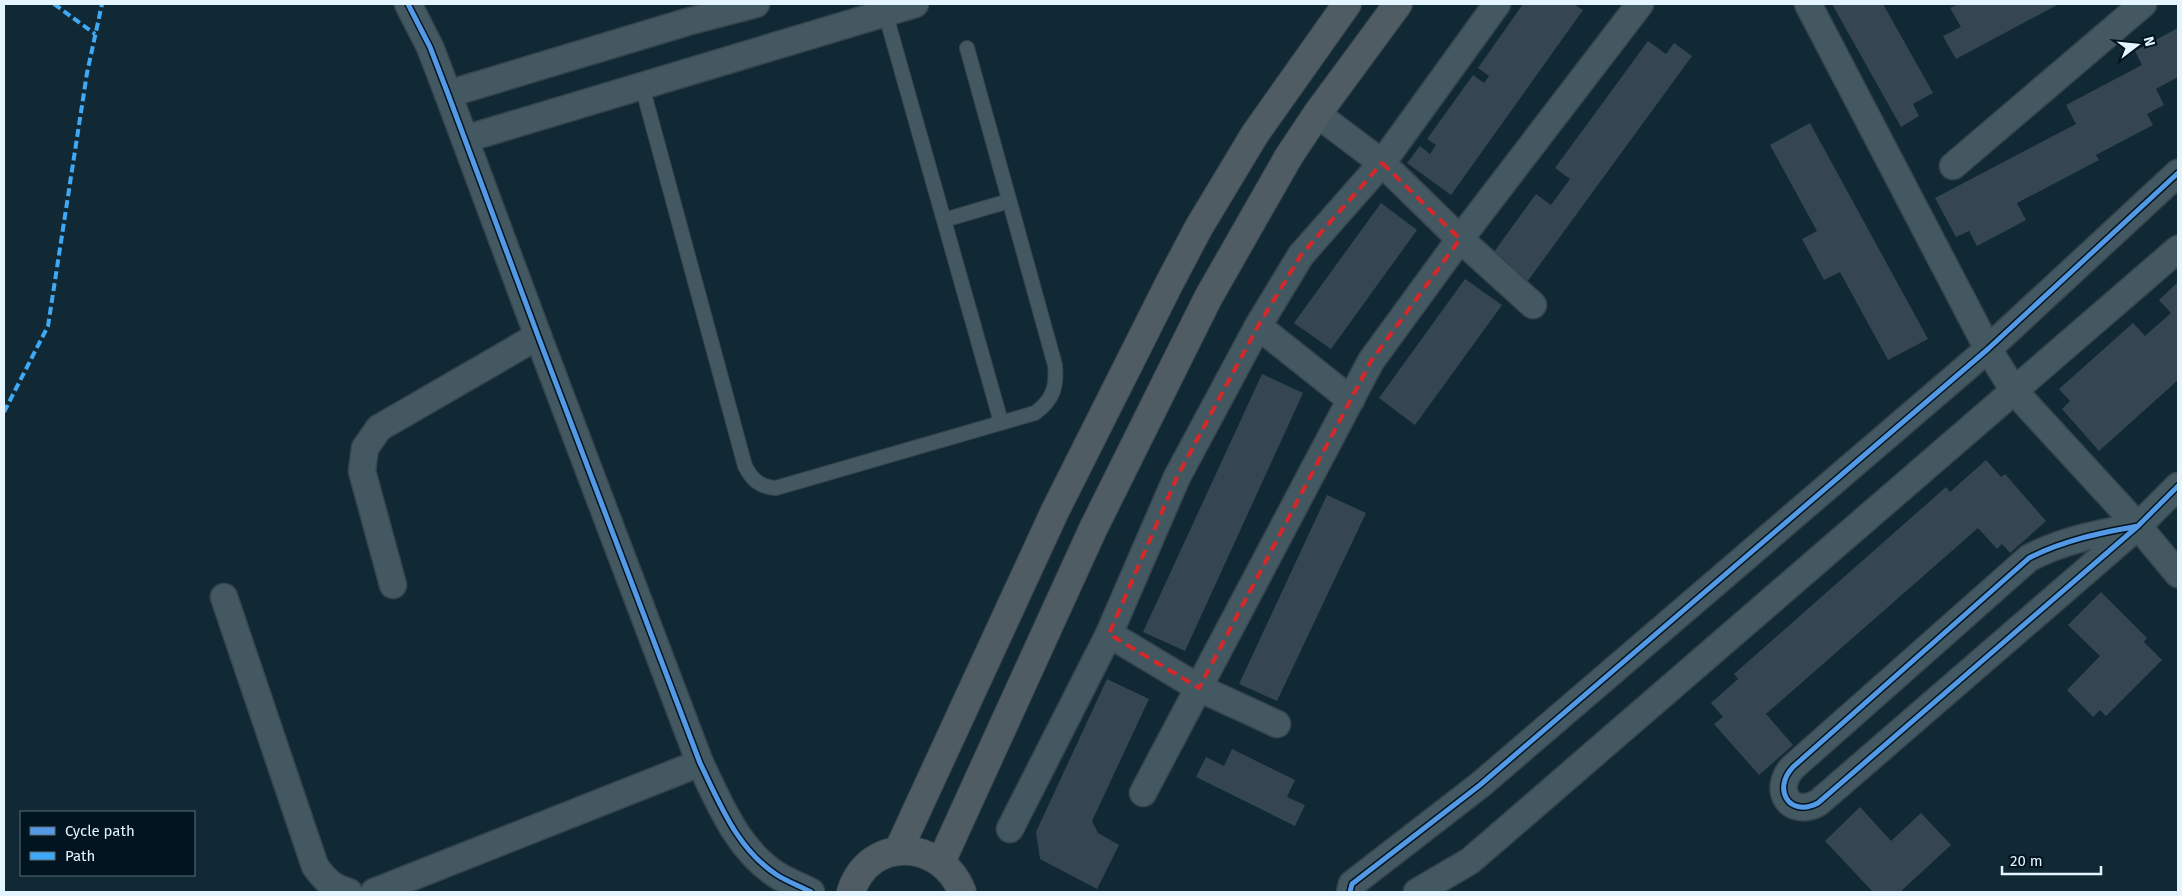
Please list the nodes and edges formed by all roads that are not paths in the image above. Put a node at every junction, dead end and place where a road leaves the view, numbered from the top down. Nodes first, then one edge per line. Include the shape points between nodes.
1 (408, 4) edge
2 (756, 4) edge
3 (915, 4) edge
4 (1348, 4) edge
5 (1398, 4) edge
6 (1497, 4) edge
7 (1640, 4) edge
8 (1808, 4) edge
9 (2143, 4) edge
10 (885, 12) junction
11 (684, 13) edge
12 (967, 48) dead end
13 (642, 86) junction
14 (448, 94) junction
15 (1316, 114) junction
16 (465, 139) junction
17 (1382, 162) junction
18 (1952, 166) dead end
19 (2178, 172) edge
20 (1009, 201) junction
21 (944, 220) junction
22 (1460, 239) junction
23 (2178, 249) edge
24 (1533, 305) dead end
25 (1258, 326) junction
26 (538, 336) junction
27 (1988, 349) junction
28 (2015, 392) junction
29 (1350, 400) junction
30 (1001, 422) junction
31 (2178, 486) edge
32 (2138, 526) junction
33 (2178, 574) edge
34 (393, 585) dead end
35 (224, 597) dead end
36 (1109, 634) junction
37 (1199, 688) junction
38 (1277, 724) dead end
39 (700, 763) junction
40 (1142, 793) dead end
41 (1010, 829) dead end
42 (898, 851) junction
43 (941, 862) junction
44 (349, 892) edge
45 (374, 892) edge
46 (811, 892) edge
47 (852, 892) edge
48 (962, 892) edge
49 (1350, 892) edge
50 (1416, 892) edge

1 - 14 street via 430,47
2 - 11 street
3 - 10 street
4 - 42 main road via 1255,134 1170,282 1051,520
5 - 15 main road
6 - 17 street
7 - 22 street
8 - 27 street
9 - 18 street
10 - 13 street
10 - 21 lane
11 - 14 street
12 - 20 lane
13 - 16 street
13 - 30 lane via 750,476 767,487 785,486
14 - 16 street
15 - 17 street
15 - 43 main road via 1257,209 1204,307 1093,529
16 - 26 street
17 - 22 street
17 - 25 street via 1301,255
19 - 27 street
20 - 21 lane
20 - 30 lane via 1056,377 1055,389 1044,406 1035,413
21 - 30 lane
22 - 24 street
22 - 29 street via 1371,361
23 - 28 street
25 - 29 street
25 - 36 street via 1177,477
26 - 34 street via 379,428 371,437 362,471
26 - 39 street
27 - 28 street
27 - 49 street via 1480,785 1352,884
28 - 32 street
28 - 50 street via 1470,861
29 - 37 street
31 - 32 street
32 - 32 street via 2052,546 2029,558 1793,767 1784,779 1788,800 1802,808 1818,803
32 - 33 street
35 - 44 street via 315,866 334,887
36 - 37 street
36 - 41 street
37 - 38 street
37 - 40 street
39 - 45 street
39 - 46 street via 730,825 743,843 778,875
42 - 43 main road via 920,852
42 - 47 main road via 872,862 862,872
43 - 48 main road

